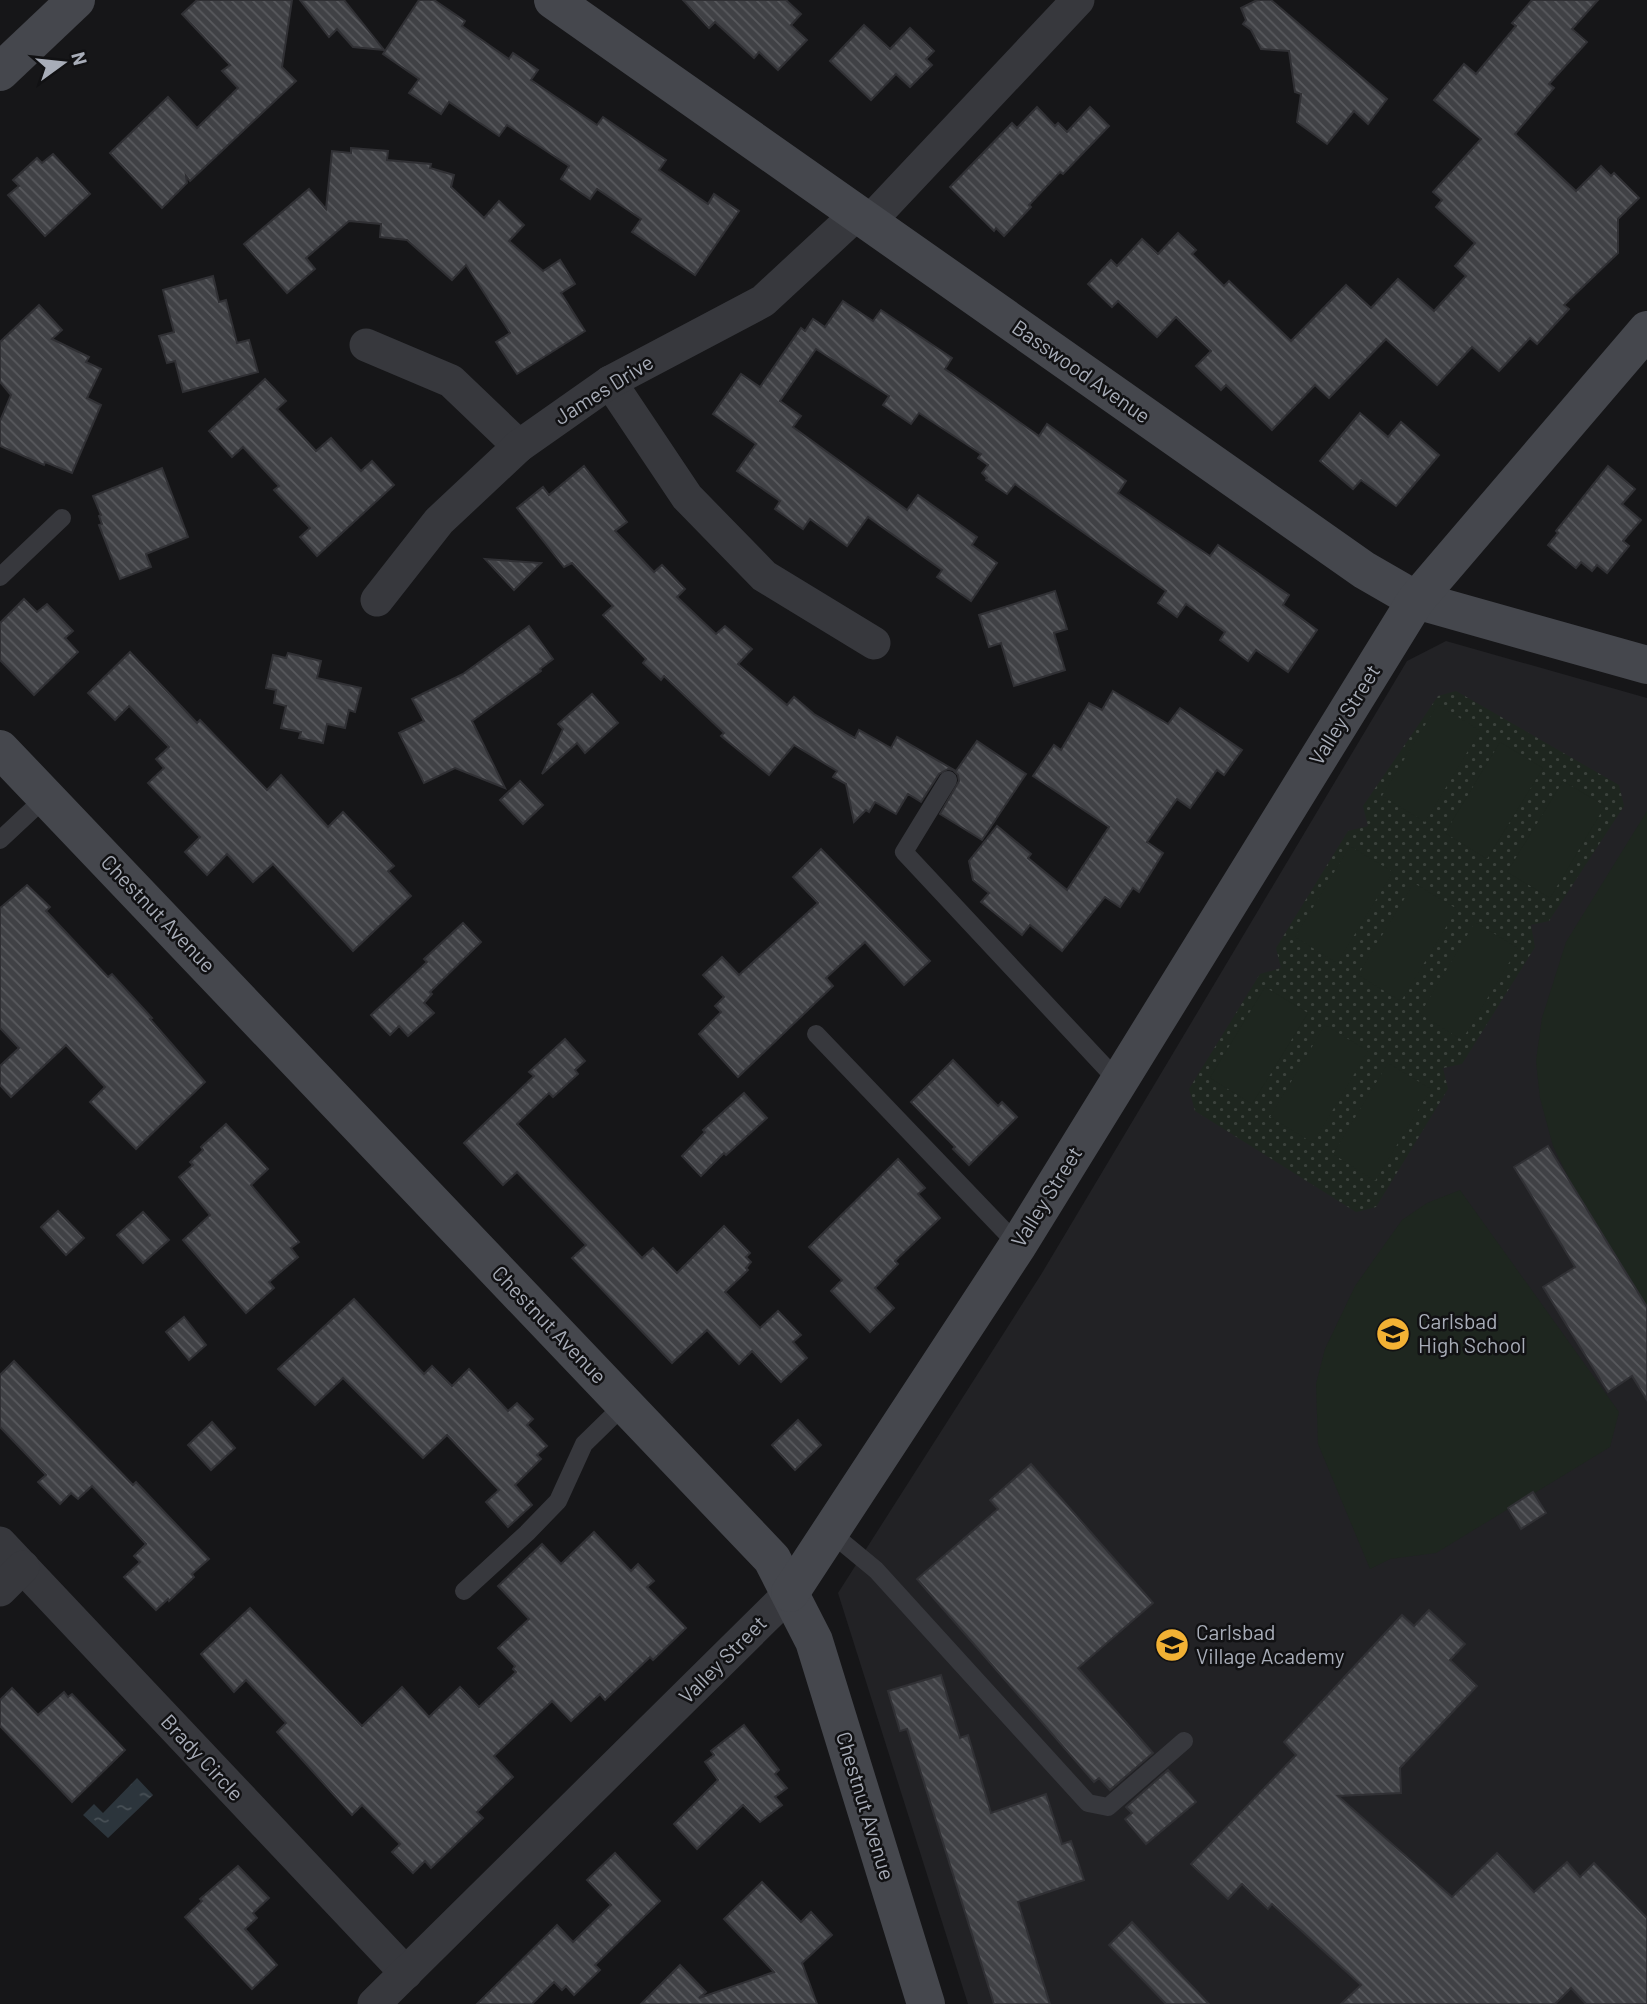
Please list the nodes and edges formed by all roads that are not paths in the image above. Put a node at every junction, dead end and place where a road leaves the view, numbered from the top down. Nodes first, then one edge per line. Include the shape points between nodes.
1 (76, 0) edge
2 (553, 0) edge
3 (1078, 0) edge
4 (0, 72) edge
5 (863, 218) junction
6 (1647, 330) edge
7 (366, 345) dead end
8 (610, 382) junction
9 (519, 446) junction
10 (62, 518) dead end
11 (0, 577) edge
12 (377, 600) dead end
13 (1416, 600) junction
14 (874, 643) dead end
15 (1647, 665) edge
16 (0, 749) edge
17 (948, 780) dead end
18 (46, 797) junction
19 (0, 840) edge
20 (816, 1034) dead end
21 (1119, 1082) junction
22 (1018, 1245) junction
23 (625, 1404) junction
24 (830, 1532) junction
25 (0, 1543) edge
26 (23, 1567) junction
27 (0, 1590) edge
28 (464, 1591) dead end
29 (790, 1593) junction
30 (1184, 1741) dead end
31 (406, 1973) junction
32 (374, 2004) edge
33 (926, 2004) edge

1 - 4 street
2 - 5 street, Basswood Avenue
3 - 5 street, James Drive
5 - 8 street, James Drive via 763,301
5 - 13 street, Basswood Avenue via 1364,570
6 - 13 street, Valley Street
7 - 9 street via 451,381
8 - 9 street, James Drive
8 - 14 street via 687,497 764,576
9 - 12 street, James Drive via 439,521
10 - 11 lane
13 - 15 street, Basswood Avenue
13 - 21 street, Valley Street
16 - 18 street, Chestnut Avenue
17 - 21 lane via 904,852
18 - 19 lane
18 - 23 street, Chestnut Avenue
20 - 22 lane
21 - 22 street, Valley Street
22 - 24 street, Valley Street
23 - 28 lane via 584,1444 558,1501
23 - 29 street, Chestnut Avenue via 772,1559
24 - 29 street, Valley Street
24 - 30 lane via 876,1570 1088,1803 1108,1807
25 - 26 street, Brady Circle
26 - 27 street
26 - 31 street, Brady Circle
29 - 31 street, Valley Street
29 - 33 street, Chestnut Avenue via 814,1641
31 - 32 street, Valley Street

